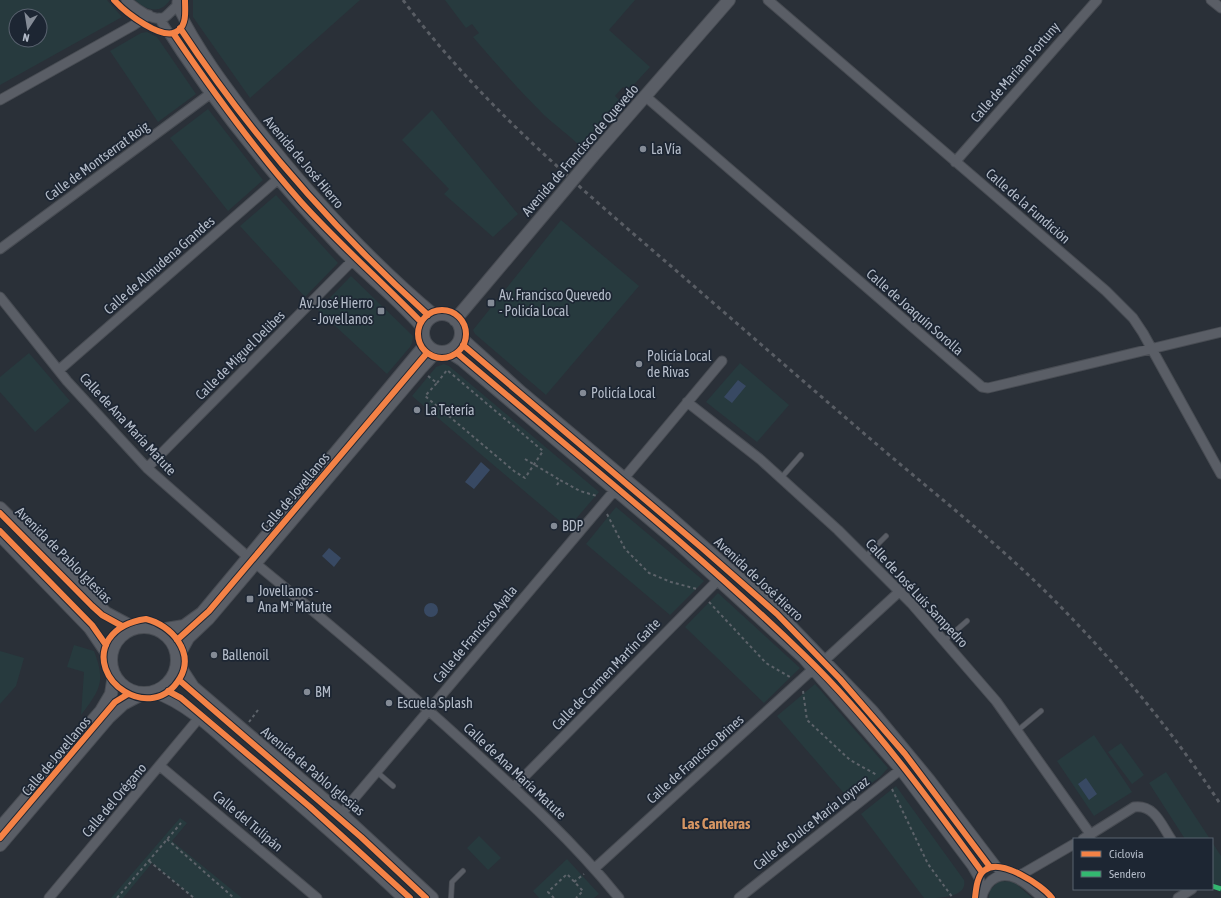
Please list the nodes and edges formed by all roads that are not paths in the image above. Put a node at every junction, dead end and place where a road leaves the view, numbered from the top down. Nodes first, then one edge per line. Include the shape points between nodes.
1 (126, 0) edge
2 (729, 0) edge
3 (768, 0) edge
4 (1097, 0) edge
5 (1211, 0) edge
6 (177, 3) edge
7 (1221, 8) edge
8 (149, 15) junction
9 (159, 18) junction
10 (210, 94) junction
11 (645, 96) junction
12 (0, 100) edge
13 (955, 162) junction
14 (277, 180) junction
15 (0, 250) edge
16 (352, 261) junction
17 (0, 297) edge
18 (436, 316) junction
19 (455, 320) junction
20 (423, 330) junction
21 (1221, 332) edge
22 (461, 336) junction
23 (426, 344) junction
24 (1152, 348) junction
25 (444, 352) junction
26 (722, 361) dead end
27 (59, 370) junction
28 (687, 402) junction
29 (801, 455) dead end
30 (147, 468) junction
31 (1221, 474) edge
32 (625, 477) junction
33 (781, 478) junction
34 (614, 491) junction
35 (0, 508) edge
36 (0, 535) edge
37 (886, 536) dead end
38 (865, 557) junction
39 (251, 560) junction
40 (718, 580) junction
41 (900, 591) junction
42 (967, 621) dead end
43 (134, 628) junction
44 (160, 630) junction
45 (944, 641) junction
46 (111, 658) junction
47 (826, 659) junction
48 (178, 660) junction
49 (813, 669) junction
50 (114, 675) junction
51 (154, 692) junction
52 (142, 694) junction
53 (429, 710) junction
54 (1042, 711) dead end
55 (199, 718) junction
56 (1017, 731) junction
57 (160, 766) junction
58 (900, 770) junction
59 (377, 772) junction
60 (393, 786) dead end
61 (514, 787) junction
62 (341, 814) junction
63 (0, 828) edge
64 (1087, 837) edge
65 (1170, 838) edge
66 (0, 845) edge
67 (1073, 845) edge
68 (595, 868) junction
69 (463, 871) dead end
70 (1002, 875) junction
71 (1014, 877) junction
72 (1190, 890) edge
73 (981, 895) edge
74 (53, 897) edge
75 (317, 898) edge
76 (404, 898) edge
77 (432, 898) edge
78 (451, 898) edge
79 (619, 898) edge
80 (739, 898) edge
81 (1042, 898) edge
82 (1178, 898) edge

1 - 8 street
2 - 11 street, Avenida de Francisco de Quevedo
3 - 13 street, Calle de la Fundición
4 - 13 street, Calle de Mariano Fortuny
5 - 7 street
6 - 9 street via 165,17
6 - 18 street, Avenida de José Hierro via 190,33 224,83 284,160 361,245
8 - 9 street
8 - 12 street
9 - 10 street
10 - 14 street
10 - 15 street, Calle de Montserrat Roig
11 - 19 street, Avenida de Francisco de Quevedo, bridge
11 - 24 street, Calle de Joaquín Sorolla via 982,387 988,388
13 - 24 street, Calle de la Fundición via 1106,291 1133,318
14 - 16 street
14 - 27 street, Calle de Almudena Grandes
16 - 20 street
16 - 30 street, Calle de Miguel Delibes
17 - 27 street, Calle de Ana María Matute
18 - 19 street via 447,315
18 - 20 street via 428,321
19 - 22 street
20 - 23 street
21 - 24 street, Calle de Joaquín Sorolla
22 - 25 street via 455,347
22 - 32 street, Avenida de José Hierro via 523,392
23 - 25 street via 435,351
23 - 39 street, Calle de Jovellanos
24 - 31 street, Calle de la Fundición
25 - 34 street, Avenida de José Hierro via 461,361
25 - 39 street, Calle de Jovellanos via 430,358
26 - 28 street
27 - 30 street, Calle de Ana María Matute
28 - 32 street
28 - 33 street, Calle de José Luis Sampedro
29 - 33 lane
30 - 39 street, Calle de Ana María Matute
32 - 47 street, Avenida de José Hierro via 730,567
33 - 38 street, Calle de José Luis Sampedro
34 - 40 street, Avenida de José Hierro
34 - 53 street, Calle de Francisco Ayala
35 - 43 street, Avenida de Pablo Iglesias via 106,613
36 - 46 street via 90,628
37 - 38 lane
38 - 41 street, Calle de José Luis Sampedro
39 - 44 street, Calle de Jovellanos via 202,613 184,626
39 - 48 street, Calle de Jovellanos via 208,619 188,638
39 - 53 street, Calle de Ana María Matute
40 - 49 street, Avenida de José Hierro
40 - 61 street, Calle de Carmen Martín Gaite
41 - 45 street, Calle de José Luis Sampedro
41 - 47 street
42 - 45 lane
43 - 44 street via 143,626
43 - 46 street via 126,631 117,640
44 - 48 street via 173,643
45 - 56 street, Calle de José Luis Sampedro via 996,701
46 - 50 street
47 - 70 street, Avenida de José Hierro via 910,755
48 - 51 street via 172,679
48 - 62 street, Avenida de Pablo Iglesias via 185,676 198,692
49 - 58 street, Avenida de José Hierro
49 - 68 street, Calle de Francisco Brines
50 - 52 street via 128,689
50 - 63 street, Calle de Jovellanos via 111,694 101,711
51 - 52 street
51 - 55 street via 179,703
52 - 66 street, Calle de Jovellanos via 123,704 109,717
53 - 59 street, Calle de Francisco Ayala
53 - 61 street, Calle de Ana María Matute
54 - 56 lane
55 - 57 street, Calle del Orégano
55 - 76 street via 340,839
56 - 64 street, Calle de José Luis Sampedro
57 - 74 street, Calle del Orégano
57 - 75 street, Calle del Tulipán
58 - 73 street, Avenida de José Hierro via 980,878
58 - 80 street, Calle de Dulce María Loynaz
59 - 60 lane
59 - 62 street, Calle de Francisco Ayala
61 - 68 street, Calle de Ana María Matute
62 - 77 street, Avenida de Pablo Iglesias
64 - 65 street via 1134,807 1142,806 1153,812
67 - 71 street
68 - 79 street, Calle de Ana María Matute
69 - 78 lane via 452,882
70 - 71 street
70 - 73 street via 991,880
71 - 81 street via 1028,884
72 - 82 street

